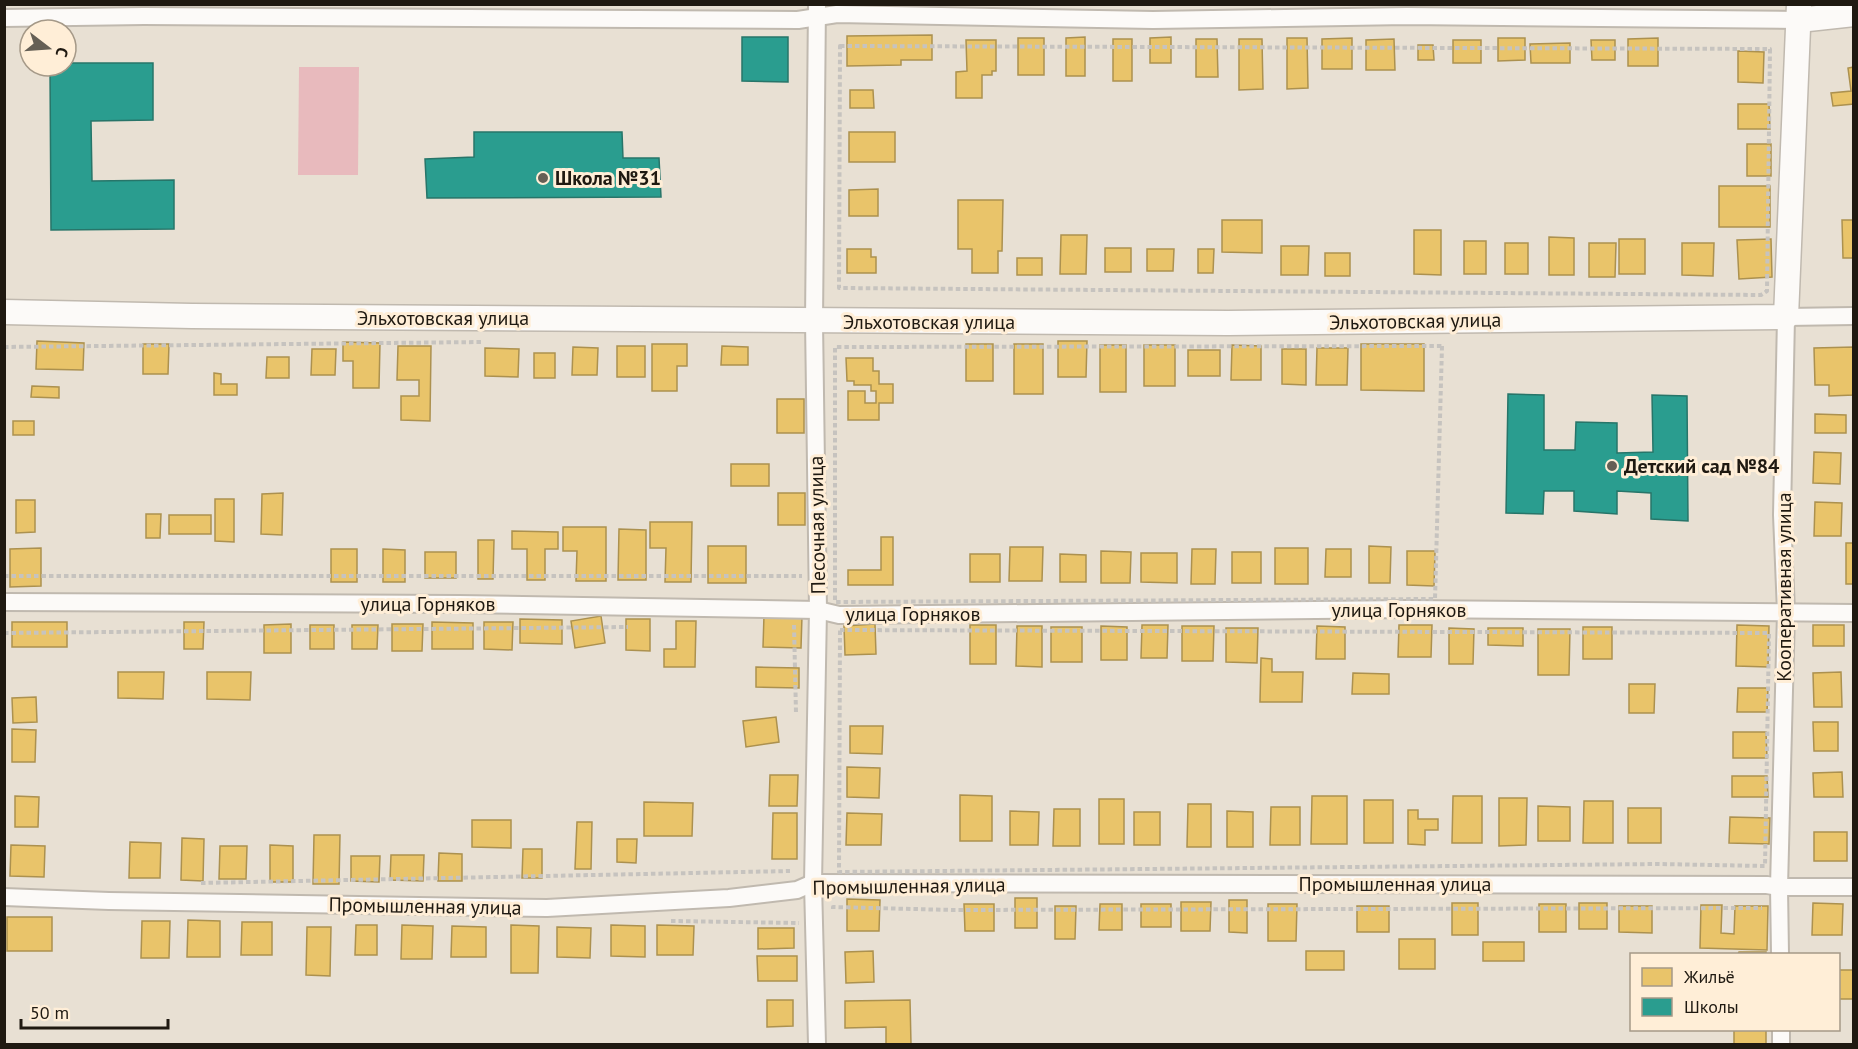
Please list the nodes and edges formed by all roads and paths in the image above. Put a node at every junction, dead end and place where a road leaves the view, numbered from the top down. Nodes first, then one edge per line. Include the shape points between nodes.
1 (816, 12) edge
2 (1799, 12) edge
3 (1854, 14) edge
4 (4, 18) edge
5 (840, 46) joint
6 (4, 312) edge
7 (1854, 316) edge
8 (1786, 317) junction
9 (814, 321) junction
10 (491, 341) dead end
11 (4, 347) edge
12 (4, 576) edge
13 (804, 576) dead end
14 (1435, 599) dead end
15 (4, 602) edge
16 (835, 602) dead end
17 (818, 610) junction
18 (1786, 612) junction
19 (1854, 613) edge
20 (783, 625) dead end
21 (639, 627) dead end
22 (4, 633) edge
23 (1769, 633) dead end
24 (796, 719) dead end
25 (1766, 823) dead end
26 (798, 871) dead end
27 (194, 883) dead end
28 (813, 883) junction
29 (1779, 887) junction
30 (1854, 887) edge
31 (4, 897) edge
32 (833, 907) dead end
33 (1771, 908) dead end
34 (1780, 953) edge
35 (816, 1044) edge

1 - 2 street via 1153,20
1 - 4 street
1 - 9 street, Песочная улица
2 - 3 street
2 - 8 street, Кооперативная улица
5 - 5 path via 1770,49 1767,291 1749,295 839,288
6 - 9 street, Эльхотовская улица
7 - 8 street, Эльхотовская улица
8 - 9 street, Эльхотовская улица via 1228,323
8 - 18 street, Кооперативная улица via 1782,515
9 - 17 street, Песочная улица
10 - 11 path
12 - 13 path
14 - 16 path via 1442,346 836,347
15 - 17 street, улица Горняков
17 - 18 street, улица Горняков via 839,615 1395,609
17 - 28 street, Песочная улица
18 - 19 street, улица Горняков
18 - 29 street, Кооперативная улица
20 - 24 path via 795,625
21 - 22 path
23 - 25 path via 840,630 839,872 1765,866
26 - 27 path
28 - 29 street, Промышленная улица
28 - 31 street, Промышленная улица via 797,890 729,898 547,908
28 - 35 street, Песочная улица
29 - 30 street, Промышленная улица
29 - 34 street, Кооперативная улица
32 - 33 path

